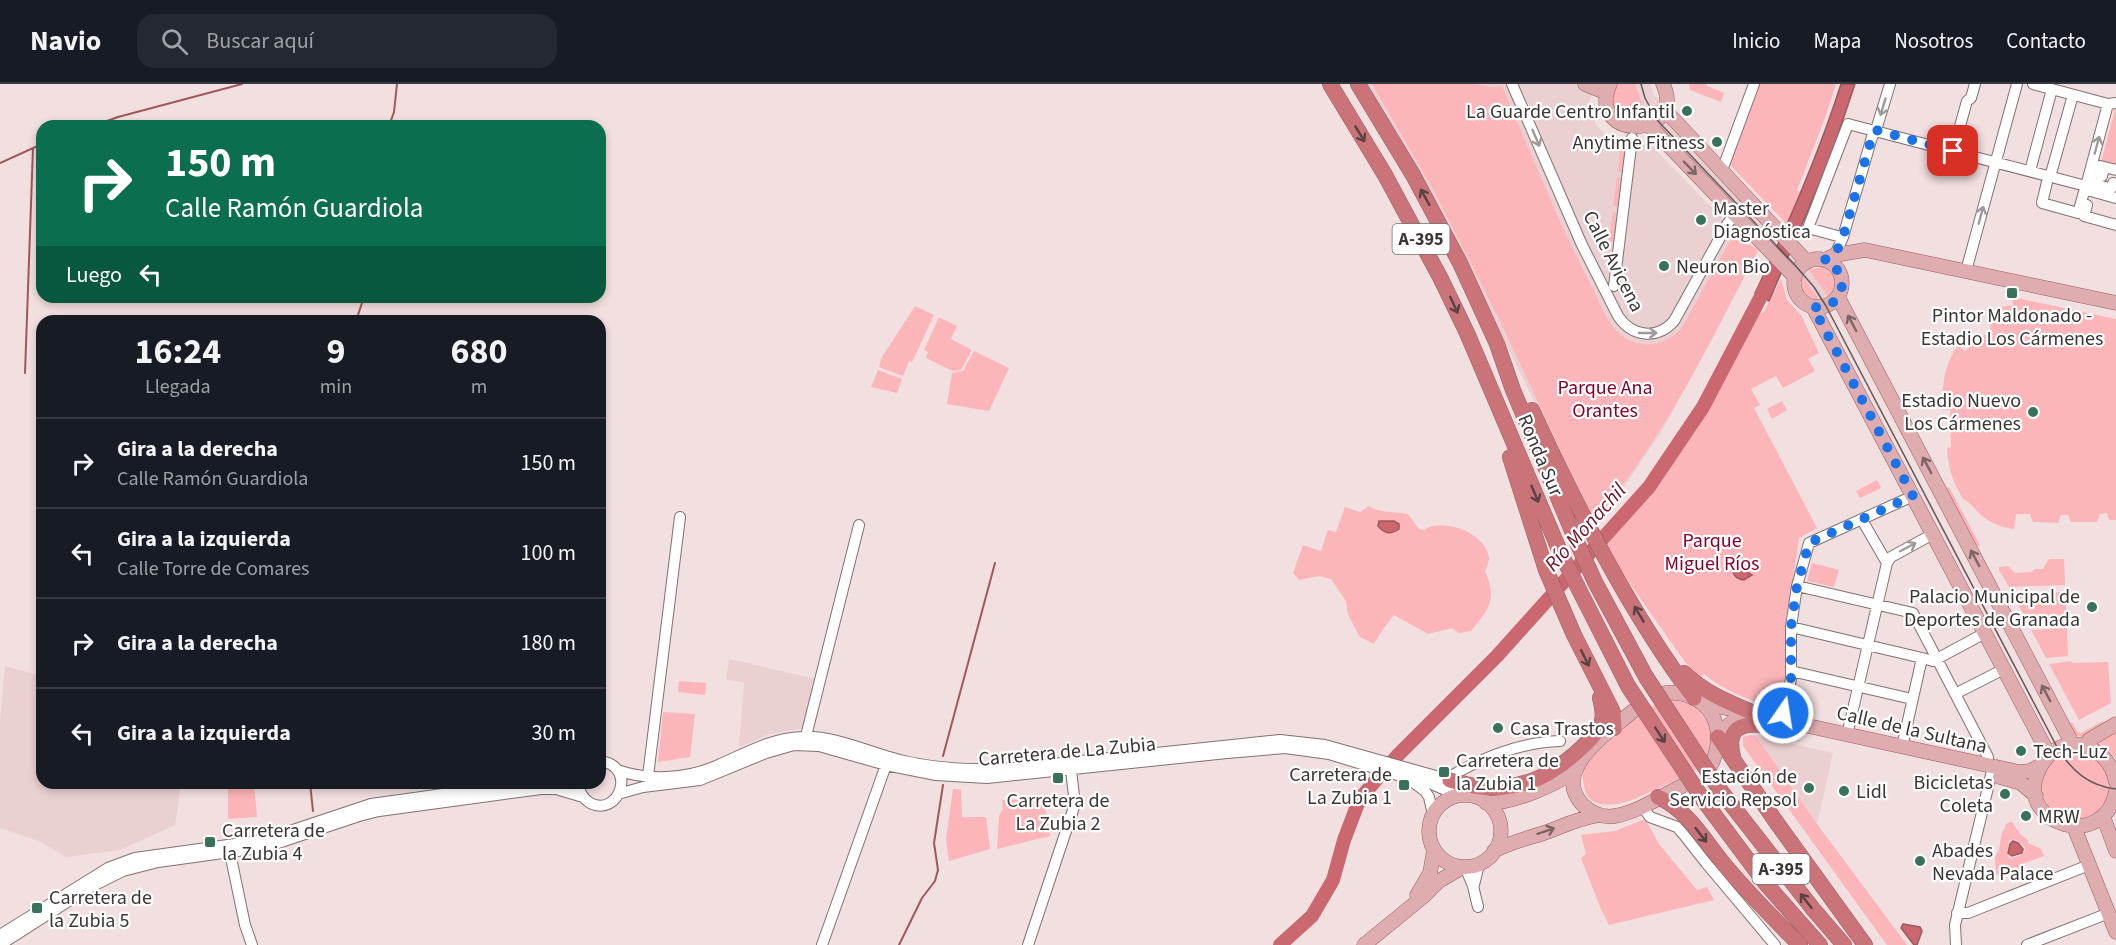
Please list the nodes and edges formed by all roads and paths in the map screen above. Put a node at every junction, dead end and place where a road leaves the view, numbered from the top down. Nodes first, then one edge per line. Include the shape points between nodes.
1 (1330, 84) edge
2 (1358, 84) edge
3 (1512, 84) edge
4 (1585, 84) edge
5 (1663, 84) edge
6 (1754, 84) edge
7 (1890, 84) edge
8 (1975, 84) edge
9 (2017, 84) edge
10 (2033, 84) edge
11 (1609, 89) edge
12 (2052, 89) junction
13 (2073, 91) edge
14 (2112, 104) edge
15 (1664, 110) junction
16 (1649, 125) junction
17 (1876, 130) junction
18 (1632, 138) dead end
19 (1953, 151) junction
20 (1996, 162) junction
21 (1724, 165) dead end
22 (2116, 170) edge
23 (2030, 171) junction
24 (2049, 179) junction
25 (2116, 184) edge
26 (2087, 191) junction
27 (2116, 198) edge
28 (1735, 215) junction
29 (2116, 225) edge
30 (1840, 237) dead end
31 (1874, 252) junction
32 (1830, 257) junction
33 (1805, 258) junction
34 (1966, 271) junction
35 (1792, 274) junction
36 (1842, 279) junction
37 (1614, 286) dead end
38 (1838, 297) junction
39 (2116, 303) edge
40 (1813, 307) junction
41 (1497, 344) junction
42 (1495, 402) junction
43 (1913, 496) junction
44 (680, 517) dead end
45 (1862, 520) junction
46 (1956, 522) junction
47 (859, 525) dead end
48 (1933, 535) junction
49 (1887, 563) junction
50 (1797, 586) junction
51 (1878, 605) junction
52 (1791, 627) junction
53 (1985, 633) junction
54 (1658, 645) junction
55 (1868, 645) junction
56 (1922, 658) junction
57 (1936, 659) junction
58 (2004, 669) junction
59 (1791, 672) junction
60 (1596, 680) junction
61 (1858, 687) junction
62 (1665, 693) dead end
63 (1955, 694) junction
64 (1912, 699) junction
65 (1699, 700) junction
66 (1633, 711) dead end
67 (1754, 713) junction
68 (1782, 720) junction
69 (1765, 724) junction
70 (2116, 724) edge
71 (1614, 728) junction
72 (1718, 735) junction
73 (1847, 735) junction
74 (806, 736) junction
75 (1560, 741) dead end
76 (2079, 745) junction
77 (1902, 747) junction
78 (1988, 757) dead end
79 (1734, 760) junction
80 (2045, 760) junction
81 (606, 763) edge
82 (1378, 764) junction
83 (886, 765) junction
84 (1712, 765) dead end
85 (1400, 769) junction
86 (1576, 769) junction
87 (617, 770) junction
88 (1071, 770) junction
89 (1991, 775) junction
90 (648, 776) junction
91 (1450, 780) junction
92 (2116, 782) edge
93 (1682, 786) dead end
94 (477, 789) edge
95 (580, 789) edge
96 (2116, 791) edge
97 (618, 794) junction
98 (1459, 796) junction
99 (2036, 796) junction
100 (583, 797) junction
101 (1658, 797) junction
102 (1486, 802) junction
103 (1642, 806) junction
104 (2110, 809) edge
105 (1433, 815) junction
106 (1599, 815) junction
107 (2074, 827) junction
108 (1434, 850) junction
109 (2116, 851) edge
110 (1494, 852) junction
111 (230, 853) junction
112 (2090, 865) junction
113 (1469, 866) junction
114 (1412, 905) junction
115 (1478, 907) dead end
116 (1957, 913) junction
117 (2109, 913) junction
118 (2116, 932) edge
119 (0, 935) edge
120 (0, 945) edge
121 (252, 945) edge
122 (822, 945) edge
123 (1028, 945) edge
124 (1364, 945) edge
125 (1775, 945) edge
126 (1800, 945) edge
127 (1820, 945) edge
128 (1844, 945) edge
129 (1865, 945) edge
130 (1956, 945) edge
131 (2026, 945) edge

1 -> 42 highway, Ronda Sur / A-395 via 1420,237 1467,333
41 -> 2 highway, Ronda Sur / A-395 via 1440,223
3 -> 28 street, Calle Avicena via 1582,245 1618,316 1633,331 1658,333 1674,321
4 - 11 main road
5 - 15 main road
6 - 21 street
7 -> 17 street
8 - 19 street via 1971,98 1966,101
9 - 20 street
10 - 12 street
11 - 16 main road via 1609,110 1620,123 1632,128
12 - 13 street
12 - 23 street
13 - 14 street
13 - 24 street
26 -> 14 street
15 - 16 main road
15 - 33 main road
16 -> 28 main road
17 - 19 street
17 - 30 street via 1848,124 1808,228
17 - 32 street via 1843,237
18 - 37 street
19 - 20 street
20 - 23 street
34 -> 20 street
22 - 25 street via 2100,166 2102,176 2097,175 2095,184 2111,189
23 - 24 street
24 - 26 street
24 - 26 street via 2042,203 2078,213
26 - 27 street
26 - 29 street via 2084,216
28 - 35 main road
31 - 32 main road via 1858,250
31 - 34 main road
31 - 36 main road via 1854,258
32 - 33 main road
32 - 36 main road
33 - 35 main road
34 - 39 main road
35 - 40 main road via 1798,295
36 - 38 main road
38 - 40 main road via 1826,306
46 -> 38 main road
40 - 43 main road
54 -> 41 highway via 1587,524 1506,355
128 -> 41 highway, Ronda Sur / A-395, bridge via 1720,790 1646,676 1575,538
42 -> 60 highway via 1546,570
42 -> 127 highway, Ronda Sur / A-395, bridge via 1560,554 1628,686 1704,801 1766,884
43 - 45 street
43 - 48 main road
44 - 90 street
45 - 49 street
45 - 50 street via 1809,543
46 - 48 main road via 1953,539
46 - 48 main road via 1941,515 1933,520
76 -> 46 main road
47 - 74 street
49 -> 48 street via 1891,557
48 - 53 main road
49 - 51 street
50 - 51 street
50 - 52 street
51 - 55 street
51 - 57 street via 1913,613
52 - 55 street
52 - 59 street
53 - 57 street
53 - 58 main road
54 - 65 highway
54 - 67 highway via 1695,683 1715,697
55 - 56 street
55 - 61 street
56 - 57 street
56 - 64 street
57 - 63 street
58 - 63 street
58 - 80 main road
59 - 61 street
59 - 68 street
60 - 71 highway via 1613,713
60 - 91 highway via 1603,714 1599,728 1554,770 1506,787 1473,786
61 - 64 street
61 - 73 street
62 - 65 main road, Calle de la Sultana
63 - 78 street
64 - 77 street
65 - 67 main road, Calle de la Sultana
65 - 72 main road via 1716,722
66 - 71 main road
67 - 68 main road, Calle de la Sultana
68 - 73 main road, Calle de la Sultana
69 - 72 main road, Calle de la Sultana via 1736,719
69 - 79 highway via 1745,724 1736,730 1731,740
69 - 89 main road, Calle de la Sultana
70 - 76 main road, Calle de la Sultana
71 - 86 main road via 1580,760
72 - 79 highway
72 - 84 main road
73 - 77 main road, Calle de la Sultana
74 - 82 street, Carretera de La Zubia via 904,761 957,769 1005,769 1280,740 1325,745
74 - 90 street, Carretera de La Zubia via 782,739 694,773
75 - 91 street via 1529,744 1504,752 1462,770
76 - 80 main road, Calle de la Sultana via 2062,747
76 - 92 main road via 2107,759
77 - 80 main road, Calle de la Sultana via 2019,772 2030,771
79 - 129 highway
80 - 99 main road via 2035,780
81 - 87 street, Carretera de La Zubia
82 - 85 street, Carretera de La Zubia
82 - 88 street, Carretera de La Zubia via 1285,748
83 - 88 street, Carretera de La Zubia via 963,778
83 - 97 street, Carretera de La Zubia via 819,746 794,745 700,780
83 - 122 street
85 - 91 street, Carretera de La Zubia
85 - 98 street, Carretera de La Zubia
85 - 105 street, Carretera de La Zubia via 1425,791
86 - 102 main road via 1555,783 1505,801
86 - 106 main road via 1573,788 1577,798
87 - 90 street, Carretera de La Zubia
87 - 97 street via 622,782
88 - 123 street via 1075,804
89 - 99 main road, Calle de la Sultana via 2021,783
89 - 116 street
93 - 101 main road
94 - 119 street via 371,804 263,840 135,858 108,868
95 - 100 street
96 - 104 main road
97 - 100 street, Carretera de La Zubia via 601,805
98 - 102 main road
98 - 105 main road via 1443,802
99 - 107 main road, Calle de la Sultana via 2046,814
100 - 111 street via 541,789 379,811 283,843
101 - 103 main road
101 -> 126 highway via 1688,817 1729,871
102 - 110 main road via 1500,824 1500,839
103 - 106 main road via 1615,816
103 - 125 street via 1650,817 1677,826
104 - 107 main road via 2090,824
104 - 109 main road
105 - 108 main road via 1429,833
110 -> 106 main road via 1519,839
107 - 112 main road
108 - 113 main road via 1448,863
108 - 114 main road via 1430,873
110 - 113 main road
111 - 120 street via 158,862 123,871
111 - 121 street
112 - 116 street via 1968,913
112 - 117 main road
113 - 114 main road via 1447,875
113 - 115 street
114 - 124 main road
116 - 130 street
117 - 118 main road
117 - 131 street

